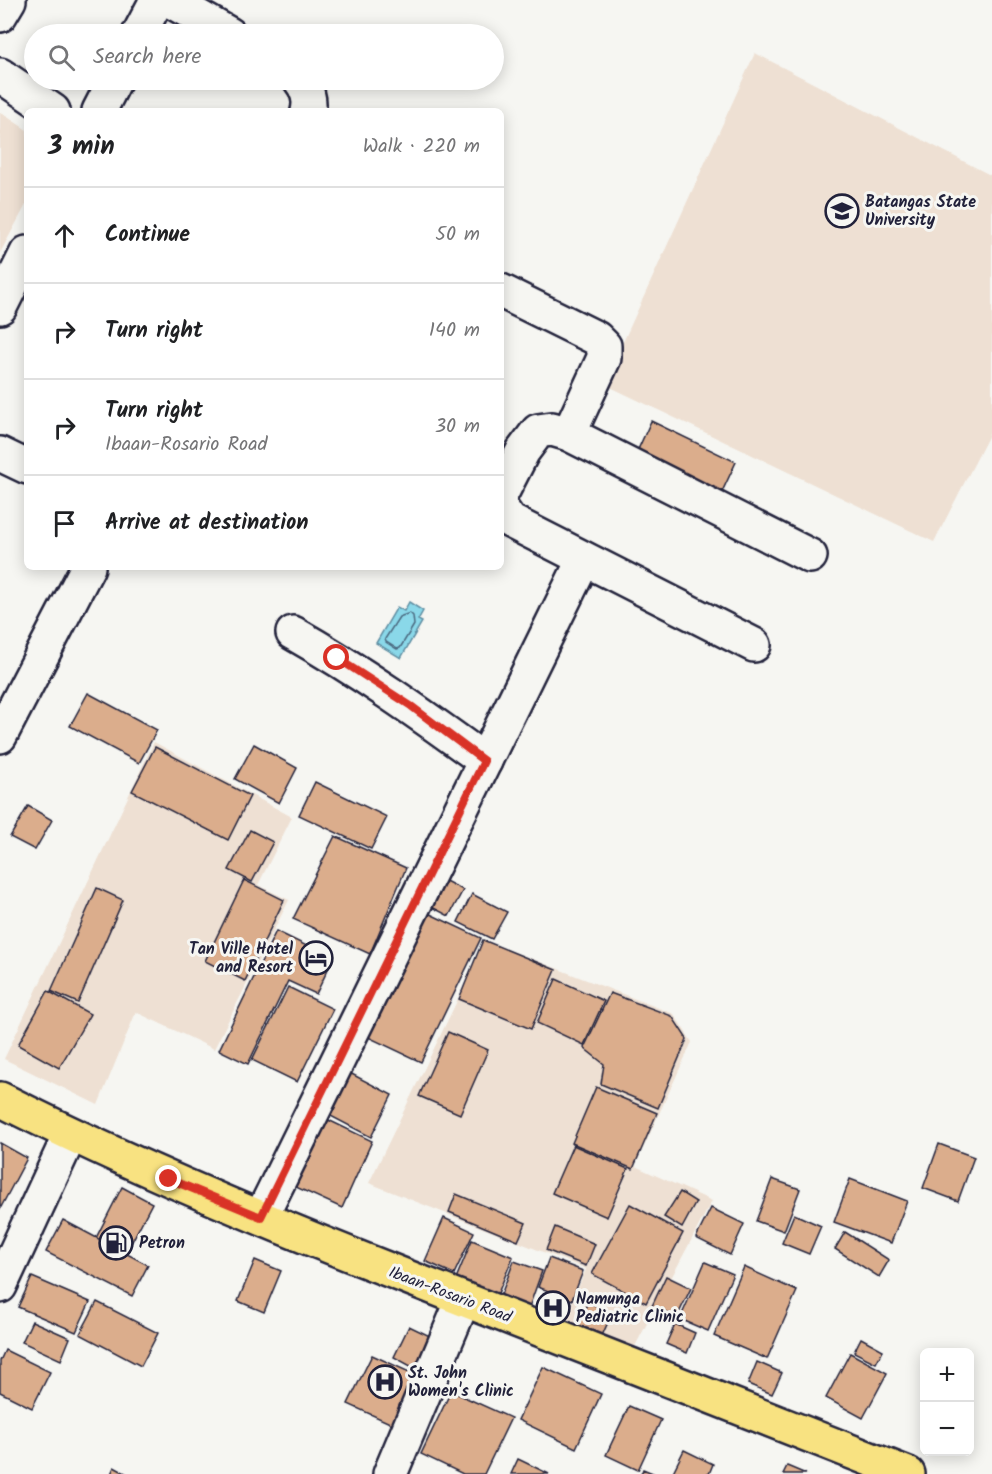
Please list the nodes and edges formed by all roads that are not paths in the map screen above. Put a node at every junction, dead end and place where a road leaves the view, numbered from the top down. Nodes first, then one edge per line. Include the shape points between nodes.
1 (9, 0) edge
2 (157, 0) edge
3 (169, 0) edge
4 (0, 15) edge
5 (144, 24) edge
6 (211, 24) edge
7 (0, 75) edge
8 (110, 90) edge
9 (307, 90) edge
10 (49, 108) edge
11 (101, 108) edge
12 (310, 108) edge
13 (24, 260) edge
14 (504, 292) edge
15 (0, 307) edge
16 (569, 434) junction
17 (512, 445) edge
18 (0, 454) edge
19 (24, 466) edge
20 (504, 481) edge
21 (504, 512) edge
22 (810, 556) dead end
23 (584, 559) junction
24 (86, 570) edge
25 (293, 633) dead end
26 (754, 645) dead end
27 (0, 736) edge
28 (484, 761) junction
29 (0, 1099) edge
30 (70, 1135) junction
31 (261, 1217) junction
32 (0, 1286) edge
33 (463, 1300) junction
34 (390, 1474) edge
35 (908, 1474) edge

1 - 4 street
2 - 5 street
3 - 6 street
7 - 10 street
8 - 11 street
9 - 12 street
13 - 15 street
14 - 16 street via 596,338 604,346 604,358
16 - 17 street via 544,429
16 - 22 street
17 - 20 street
18 - 19 street
21 - 23 street via 510,521
23 - 26 street
23 - 28 street
24 - 27 street
25 - 28 street via 411,706
28 - 31 street
29 - 30 main road, Ibaan-Rosario Road
30 - 31 main road, Ibaan-Rosario Road
30 - 32 street
31 - 33 main road, Ibaan-Rosario Road
33 - 34 street
33 - 35 main road, Ibaan-Rosario Road

